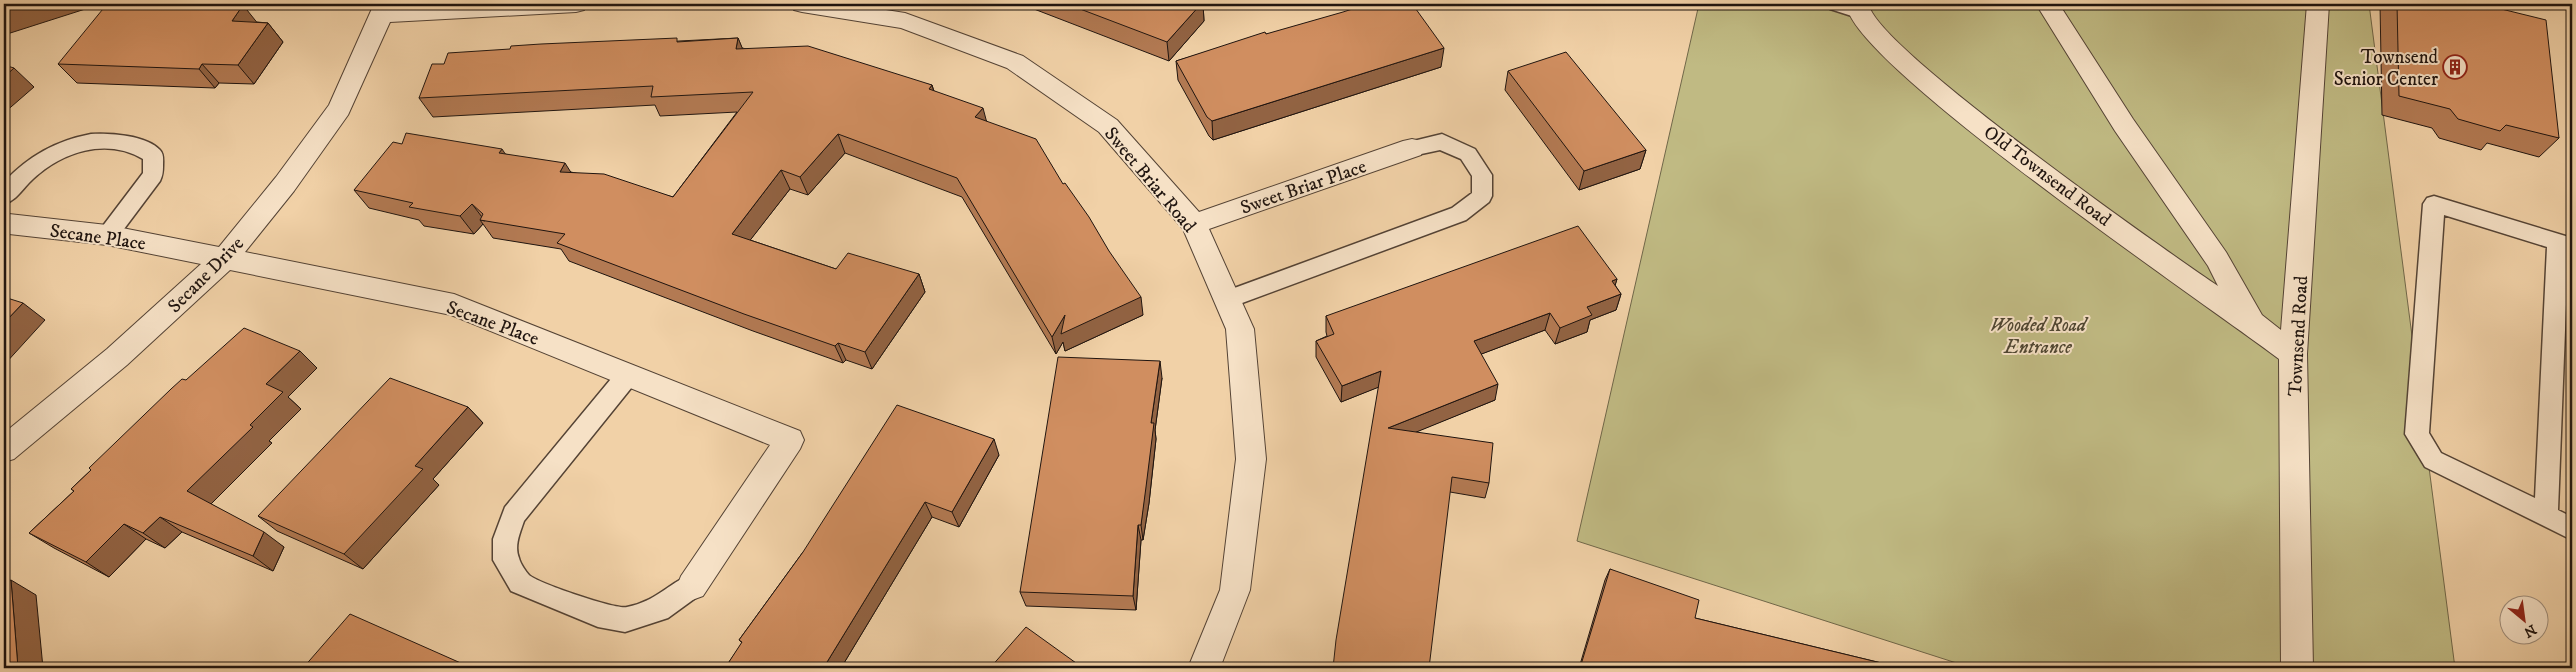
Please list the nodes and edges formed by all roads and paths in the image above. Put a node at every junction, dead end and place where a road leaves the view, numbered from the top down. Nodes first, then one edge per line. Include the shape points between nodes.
1 (576, 4) edge
2 (802, 4) edge
3 (2046, 4) edge
4 (2318, 4) edge
5 (1851, 6) edge
6 (384, 9) edge
7 (1412, 148) joint
8 (4, 196) edge
9 (6, 221) edge
10 (1194, 224) junction
11 (107, 235) junction
12 (2565, 244) edge
13 (226, 258) junction
14 (1226, 300) junction
15 (2252, 322) junction
16 (2293, 354) junction
17 (628, 375) junction
18 (4, 450) edge
19 (2546, 516) junction
20 (2572, 529) edge
21 (692, 586) joint
22 (1204, 668) edge
23 (2297, 668) edge

1 - 6 street
2 - 10 street, Sweet Briar Road via 905,21 1015,62 1108,126
3 - 15 street, Old Townsend Road via 2124,125 2217,259
4 - 16 street, Townsend Road
5 - 15 street, Old Townsend Road via 1898,58 1928,84 2192,283
6 - 13 street, Secane Drive via 339,110
7 - 10 street, Sweet Briar Place
7 - 14 lane via 1442,142 1468,154 1482,175 1482,196 1459,214
8 - 11 lane via 22,175 54,153 86,143 114,140 140,146 153,155 153,175
9 - 11 street, Secane Place
10 - 14 street, Sweet Briar Road
11 - 13 street, Secane Place
12 - 19 lane
12 - 19 lane via 2434,204 2417,434 2433,460
13 - 17 street, Secane Place via 454,305
13 - 18 street, Secane Drive via 117,357
14 - 22 street, Sweet Briar Road via 1240,329 1251,459 1235,590
15 - 16 street, Old Townsend Road
16 - 23 street, Townsend Road
17 - 21 street, Secane Place via 790,440
17 - 21 lane via 514,515 505,540 506,560 520,582 598,615 625,620 659,610
19 - 20 lane

